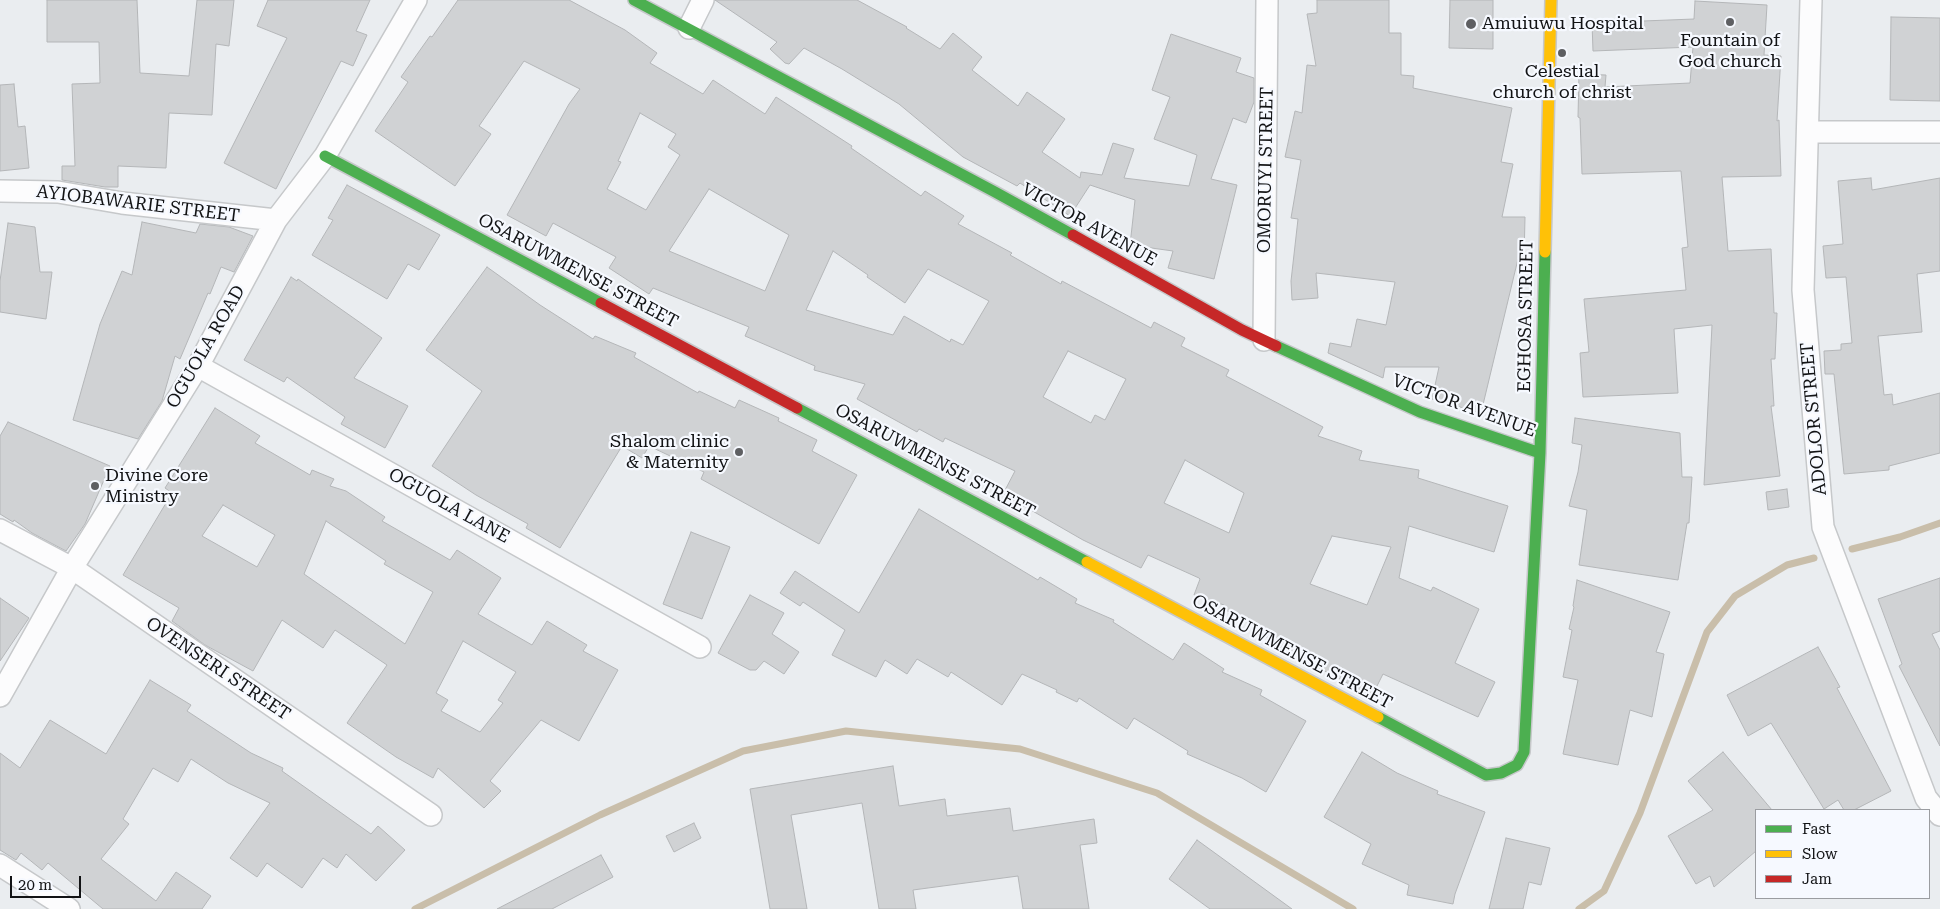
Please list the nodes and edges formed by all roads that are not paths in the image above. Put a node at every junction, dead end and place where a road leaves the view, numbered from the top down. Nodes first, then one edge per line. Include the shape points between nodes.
1 (416, 0) edge
2 (634, 0) edge
3 (703, 0) edge
4 (1267, 0) edge
5 (1551, 0) edge
6 (1811, 0) edge
7 (689, 28) junction
8 (1808, 132) junction
9 (1940, 132) edge
10 (325, 156) junction
11 (0, 192) edge
12 (276, 220) junction
13 (1264, 340) junction
14 (198, 366) junction
15 (1540, 452) junction
16 (0, 530) edge
17 (72, 568) junction
18 (700, 647) dead end
19 (0, 696) edge
20 (1524, 752) joint
21 (1933, 795) edge
22 (431, 815) dead end
23 (1940, 815) edge
24 (0, 865) edge
25 (68, 909) edge

1 - 10 street, OGUOLA ROAD
2 - 7 street, VICTOR AVENUE
3 - 7 street
4 - 13 street, OMORUYI STREET
5 - 15 street, EGHOSA STREET
6 - 8 street, ADOLOR STREET
7 - 13 street, VICTOR AVENUE
8 - 9 street
8 - 21 street, ADOLOR STREET via 1803,290 1823,527
10 - 12 street, OGUOLA ROAD
10 - 20 street, OSARUWMENSE STREET via 1486,774 1501,773 1517,765
11 - 12 street, AYIOBAWARIE STREET via 58,192 122,203
12 - 14 street, OGUOLA ROAD
13 - 15 street, VICTOR AVENUE via 1420,412
14 - 17 street, OGUOLA ROAD
14 - 18 street, OGUOLA LANE
15 - 20 street, EGHOSA STREET
16 - 17 street, OVENSERI STREET
17 - 19 street, OGUOLA ROAD
17 - 22 street, OVENSERI STREET
21 - 23 street, ADOLOR STREET
24 - 25 street

